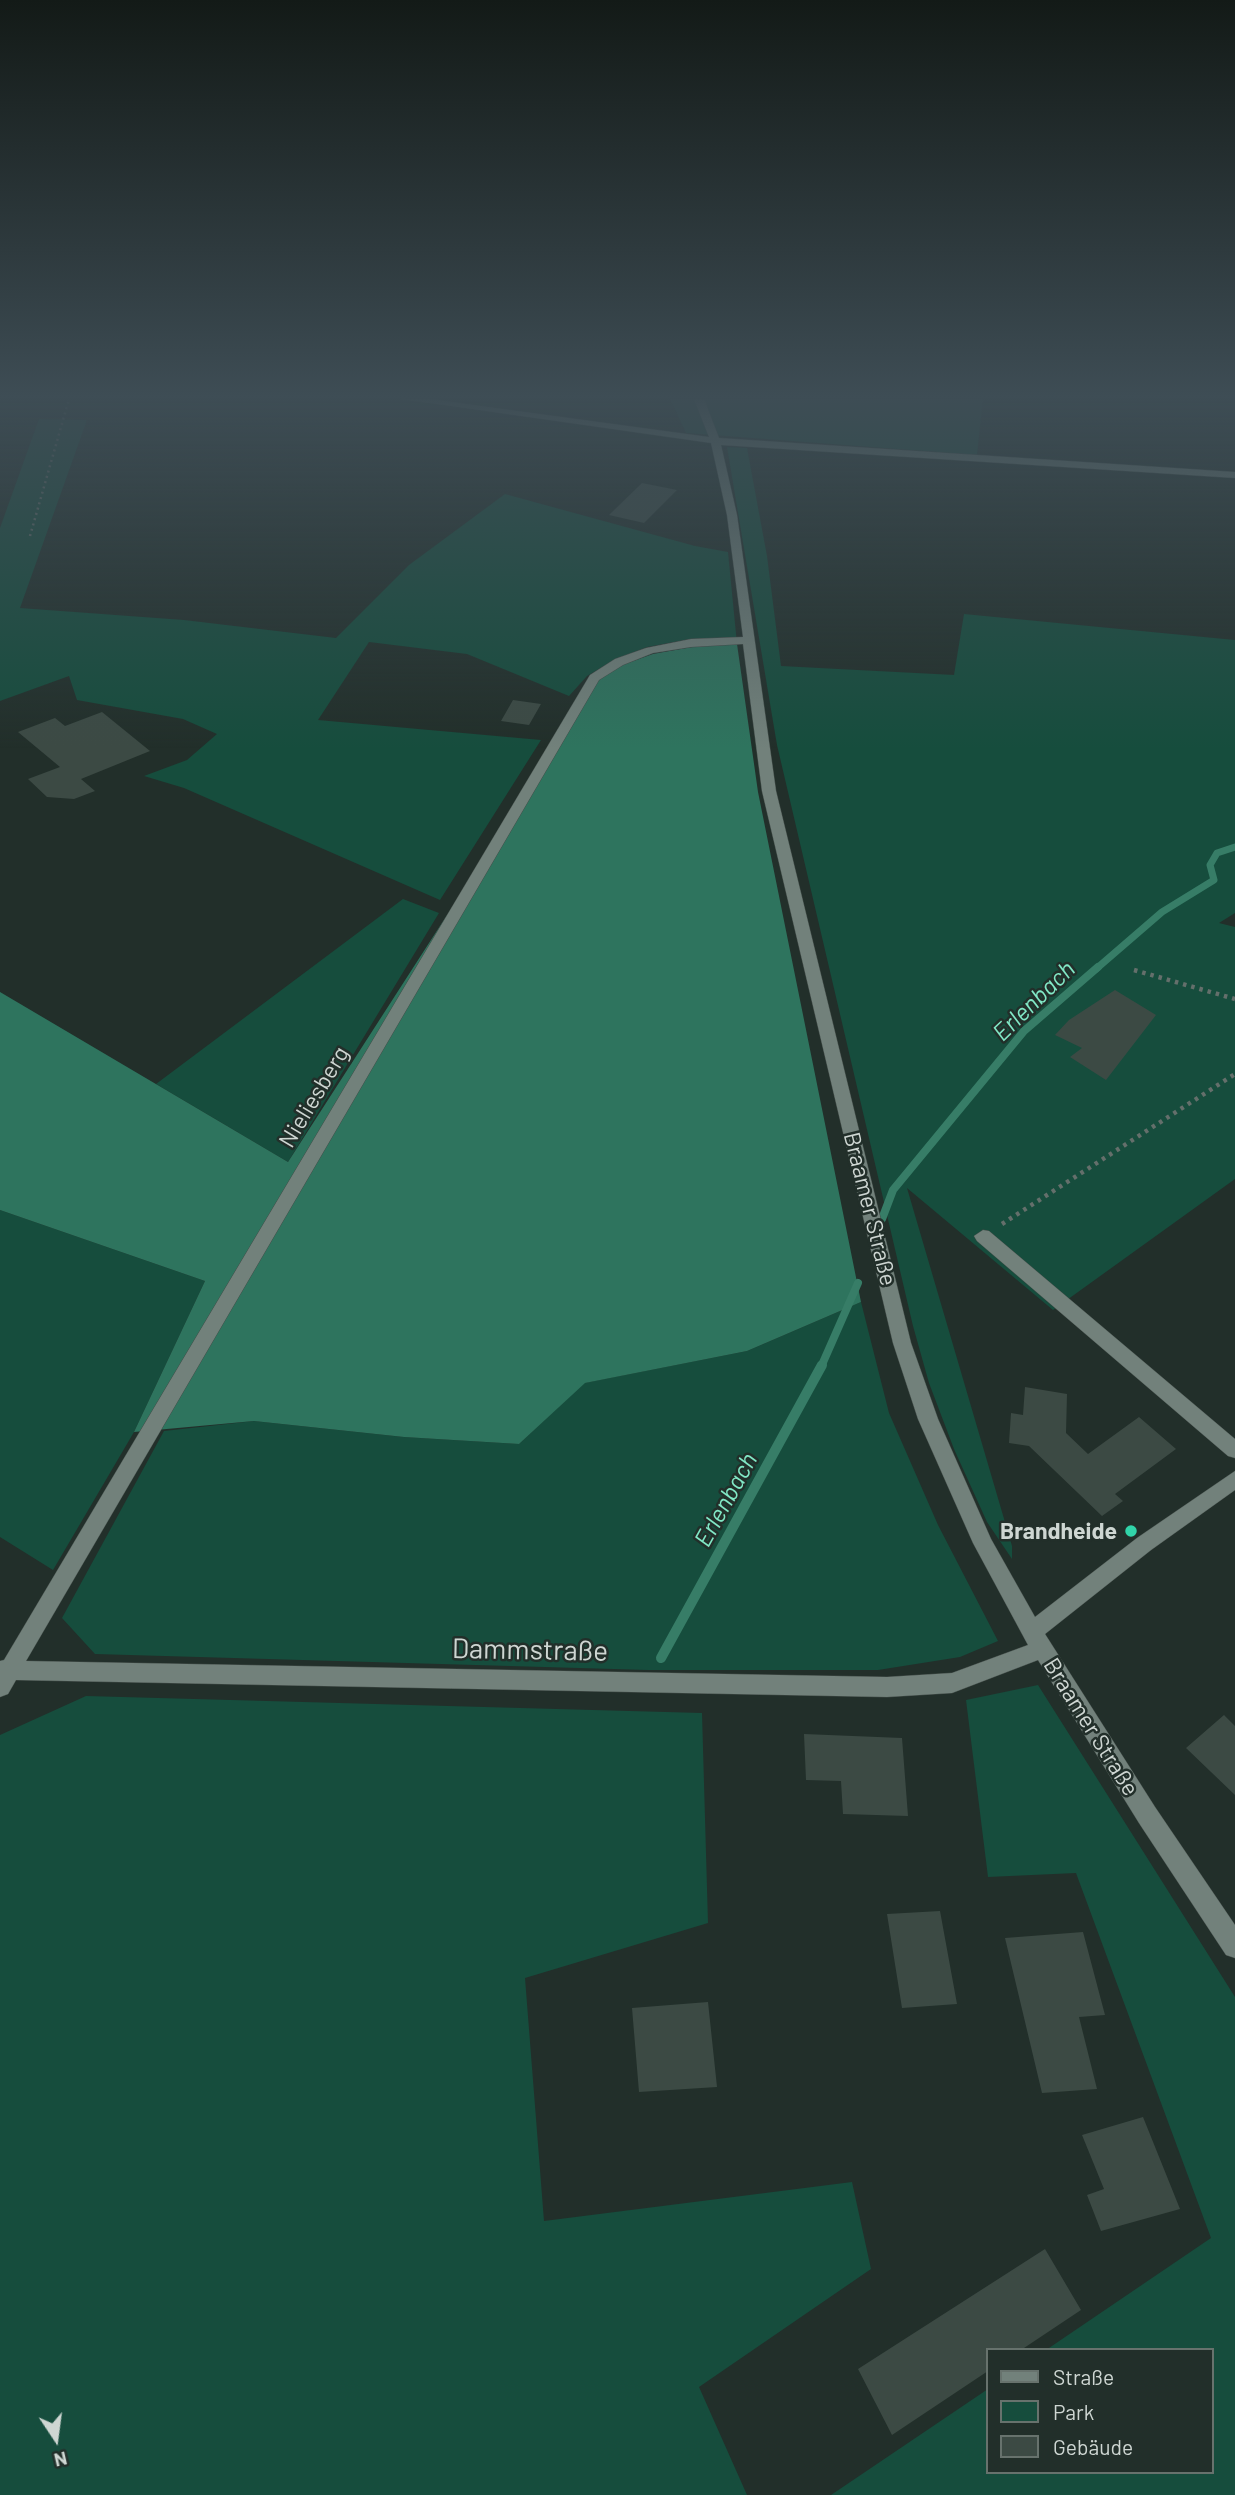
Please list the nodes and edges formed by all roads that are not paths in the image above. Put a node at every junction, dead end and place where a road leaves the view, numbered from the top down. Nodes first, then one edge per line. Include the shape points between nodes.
1 (732, 515) edge
2 (750, 640) junction
3 (983, 1236) road end
4 (1235, 1450) edge
5 (1235, 1479) edge
6 (1037, 1641) junction
7 (4, 1675) edge
8 (1235, 1946) edge

1 - 2 street, Braamer Straße
2 - 6 street, Braamer Straße via 769,791 902,1343 953,1479
2 - 7 street, Nieliesberg via 650,650 594,678
3 - 4 street
5 - 6 street via 1144,1544
6 - 7 street, Dammstraße via 952,1683 887,1687
6 - 8 street, Braamer Straße

